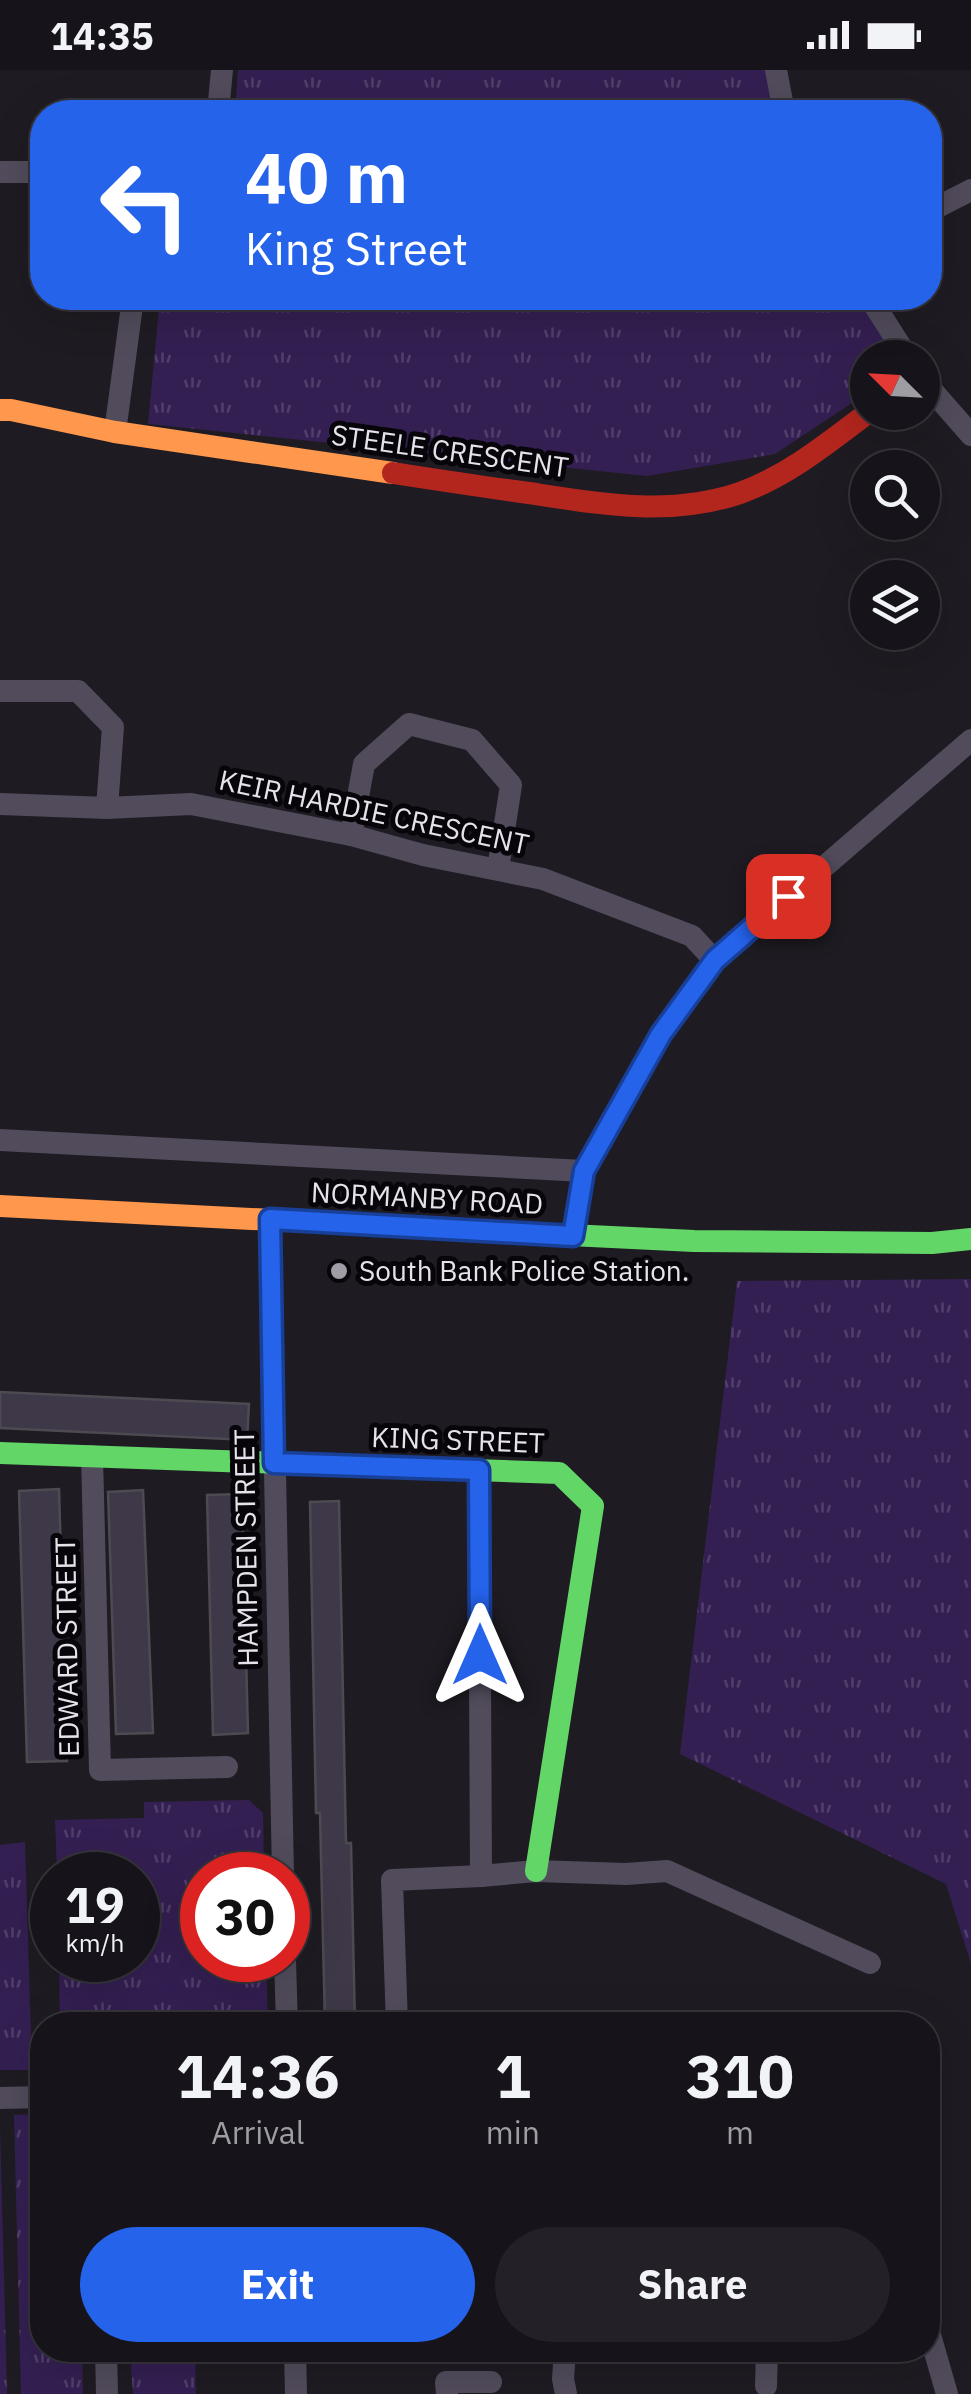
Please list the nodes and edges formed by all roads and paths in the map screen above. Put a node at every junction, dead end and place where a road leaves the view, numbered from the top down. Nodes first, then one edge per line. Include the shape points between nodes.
1 (222, 70) edge
2 (776, 70) edge
3 (219, 100) edge
4 (782, 100) edge
5 (0, 172) edge
6 (30, 172) edge
7 (971, 190) edge
8 (942, 205) edge
9 (131, 310) edge
10 (878, 310) edge
11 (897, 340) edge
12 (940, 399) edge
13 (0, 410) edge
14 (850, 427) edge
15 (115, 432) junction
16 (971, 434) edge
17 (0, 690) edge
18 (971, 740) edge
19 (0, 804) edge
20 (108, 808) junction
21 (351, 835) junction
22 (498, 869) junction
23 (715, 960) junction
24 (0, 1140) edge
25 (584, 1171) junction
26 (0, 1206) edge
27 (270, 1219) junction
28 (573, 1236) junction
29 (971, 1239) edge
30 (0, 1453) edge
31 (92, 1456) junction
32 (274, 1463) junction
33 (479, 1470) junction
34 (226, 1767) dead end
35 (282, 1852) edge
36 (536, 1870) junction
37 (481, 1876) junction
38 (870, 1962) dead end
39 (285, 1982) edge
40 (286, 2012) edge
41 (397, 2012) edge
42 (30, 2097) edge
43 (0, 2098) edge
44 (106, 2362) edge
45 (295, 2362) edge
46 (565, 2362) edge
47 (766, 2362) edge
48 (938, 2362) edge
49 (491, 2382) dead end
50 (766, 2386) dead end
51 (107, 2394) edge
52 (296, 2394) edge
53 (446, 2394) edge
54 (566, 2394) edge
55 (948, 2394) edge

1 - 3 street
2 - 4 street
5 - 6 street
7 - 8 street
9 - 15 street
10 - 11 street
12 - 16 street
13 - 15 street, STEELE CRESCENT
14 - 15 street, STEELE CRESCENT via 792,470 751,490 693,504 622,507
17 - 20 street via 78,691 113,727
18 - 23 street
19 - 20 street, KEIR HARDIE CRESCENT
20 - 21 street, KEIR HARDIE CRESCENT via 191,804
21 - 22 street, KEIR HARDIE CRESCENT
21 - 22 street via 364,764 409,724 472,740 511,785
22 - 23 street, KEIR HARDIE CRESCENT via 544,879 692,936
23 - 25 street via 661,1034
24 - 25 street
25 - 28 street
26 - 27 street, NORMANBY ROAD
27 - 28 street, NORMANBY ROAD
27 - 32 street, HAMPDEN STREET
28 - 29 street, NORMANBY ROAD
30 - 31 street, KING STREET
31 - 32 street, KING STREET
31 - 34 street, EDWARD STREET via 100,1770
32 - 33 street, KING STREET
32 - 35 street, HAMPDEN STREET
33 - 36 street, KING STREET via 559,1473 593,1506
33 - 37 street
36 - 37 street
36 - 38 street via 667,1871
37 - 41 street via 392,1880
39 - 40 street
42 - 43 street
44 - 51 street
45 - 52 street
46 - 54 street
47 - 50 street
48 - 55 street
49 - 53 street via 446,2382

